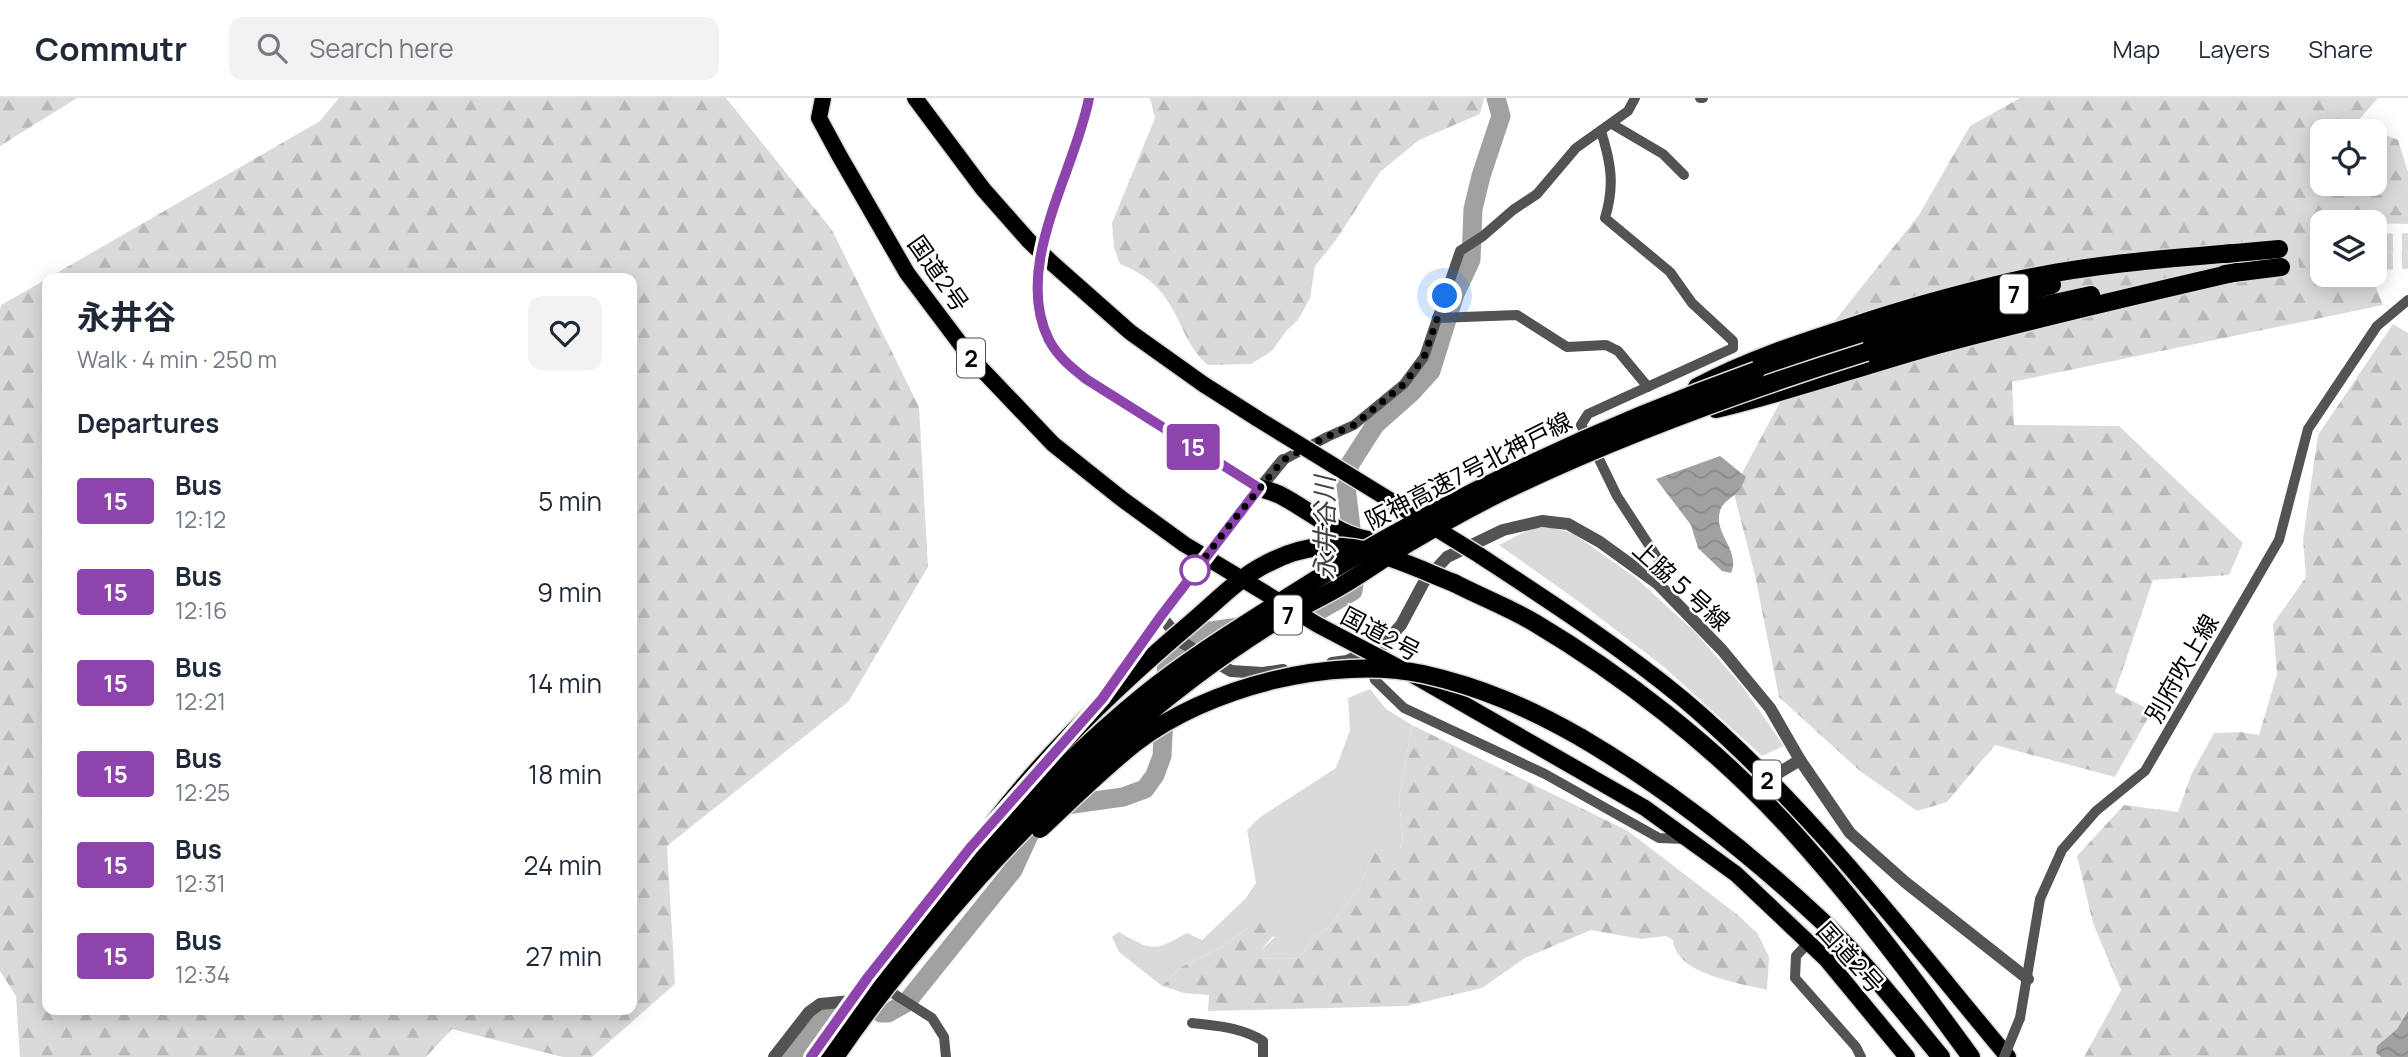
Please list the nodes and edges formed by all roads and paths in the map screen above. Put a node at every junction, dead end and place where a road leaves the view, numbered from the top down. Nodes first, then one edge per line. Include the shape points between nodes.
1 (823, 98) edge
2 (915, 98) edge
3 (1088, 98) edge
4 (1635, 98) edge
5 (1612, 124) junction
6 (1601, 131) junction
7 (1684, 175) dead end
8 (2234, 253) junction
9 (2237, 272) junction
10 (2408, 300) edge
11 (1439, 318) junction
12 (1648, 387) junction
13 (1589, 440) dead end
14 (1596, 453) dead end
15 (1283, 460) joint
16 (1259, 488) junction
17 (1655, 583) junction
18 (1161, 616) junction
19 (1365, 653) junction
20 (1800, 760) junction
21 (1767, 780) junction
22 (1689, 840) junction
23 (934, 916) junction
24 (1809, 942) junction
25 (868, 977) junction
26 (2028, 979) junction
27 (851, 1001) junction
28 (1192, 1023) dead end
29 (774, 1057) edge
30 (813, 1057) edge
31 (835, 1057) edge
32 (946, 1057) edge
33 (1263, 1057) edge
34 (1861, 1057) edge
35 (1907, 1057) edge
36 (1941, 1057) edge
37 (1972, 1057) edge
38 (2006, 1057) edge

1 - 22 highway, 国道2号 / 2, bridge via 819,118 907,273 971,358 1053,444 1184,544 1318,625 1645,808
2 - 21 highway, 2, bridge via 983,189 1029,241 1130,332 1203,384 1585,625 1682,699
3 - 16 street via 1039,267 1039,314 1050,341 1064,361 1086,379
4 - 5 street via 1629,111
5 - 6 street
5 - 7 street via 1663,154
6 - 11 street via 1576,148 1537,194 1460,251
6 - 12 street via 1611,161 1612,197 1605,218 1670,272 1692,303 1733,341 1733,348
8 - 9 highway, 阪神高速7号北神戸線 / 7 via 2280,258
8 - 16 highway via 2139,261 2015,281 1776,350 1388,540 1350,535
8 - 23 highway, 阪神高速7号北神戸線 / 7, bridge via 2005,297 1756,371 1580,440 1402,528 1202,652 1143,696 1011,820
9 - 16 highway via 1965,338 1751,401 1636,429 1526,476 1389,546 1347,541
9 - 23 highway, 阪神高速7号北神戸線 / 7, bridge via 2058,301 1866,352 1707,405 1501,493 1270,625 1208,667 1083,770
10 - 26 street, 別府吹上線 via 2377,326 2308,429 2279,540 2145,771 2096,811 2062,850 2040,899
11 - 12 street via 1517,315 1567,347 1606,345 1618,351
11 - 15 street via 1424,357 1404,384 1354,425
12 - 13 street via 1588,414 1581,425
14 - 17 street via 1617,496 1660,562 1662,575
15 - 16 street
16 - 18 street
17 - 19 street, 上脇５号線 via 1568,524 1542,521 1503,530 1447,557 1424,582 1401,625 1383,645
17 - 20 street, 上脇５号線 via 1722,650 1770,708
18 - 19 street, 上脇５号線, bridge via 1183,643 1231,671 1263,673 1347,661
18 - 25 street via 1102,699 970,848
19 - 22 street via 1375,680 1405,708 1545,774 1659,838
20 - 21 street
20 - 26 street, 上脇５号線 via 1850,832 1905,882
21 - 38 highway, 2 via 1867,887
22 - 24 highway, 国道2号 / 2 via 1735,874
23 - 30 highway, 阪神高速7号北神戸線 / 7, bridge via 847,1011
23 - 31 highway, 阪神高速7号北神戸線 / 7, bridge
23 - 36 highway, bridge via 1136,743 1186,712 1266,682 1307,673 1386,670 1420,674 1507,698 1580,737 1620,760 1728,839 1823,922
23 - 37 highway, bridge via 1002,813 1065,741 1150,657 1266,564 1303,550 1349,548 1454,583 1533,622 1640,693 1723,763 1782,821 1850,899
24 - 34 street via 1796,956 1795,978
24 - 35 highway, 国道2号 / 2
25 - 27 street
25 - 32 street via 932,1018 944,1037
26 - 38 street, 別府吹上線, bridge
27 - 29 street via 820,1004
27 - 30 street
28 - 33 street via 1251,1033 1263,1041

